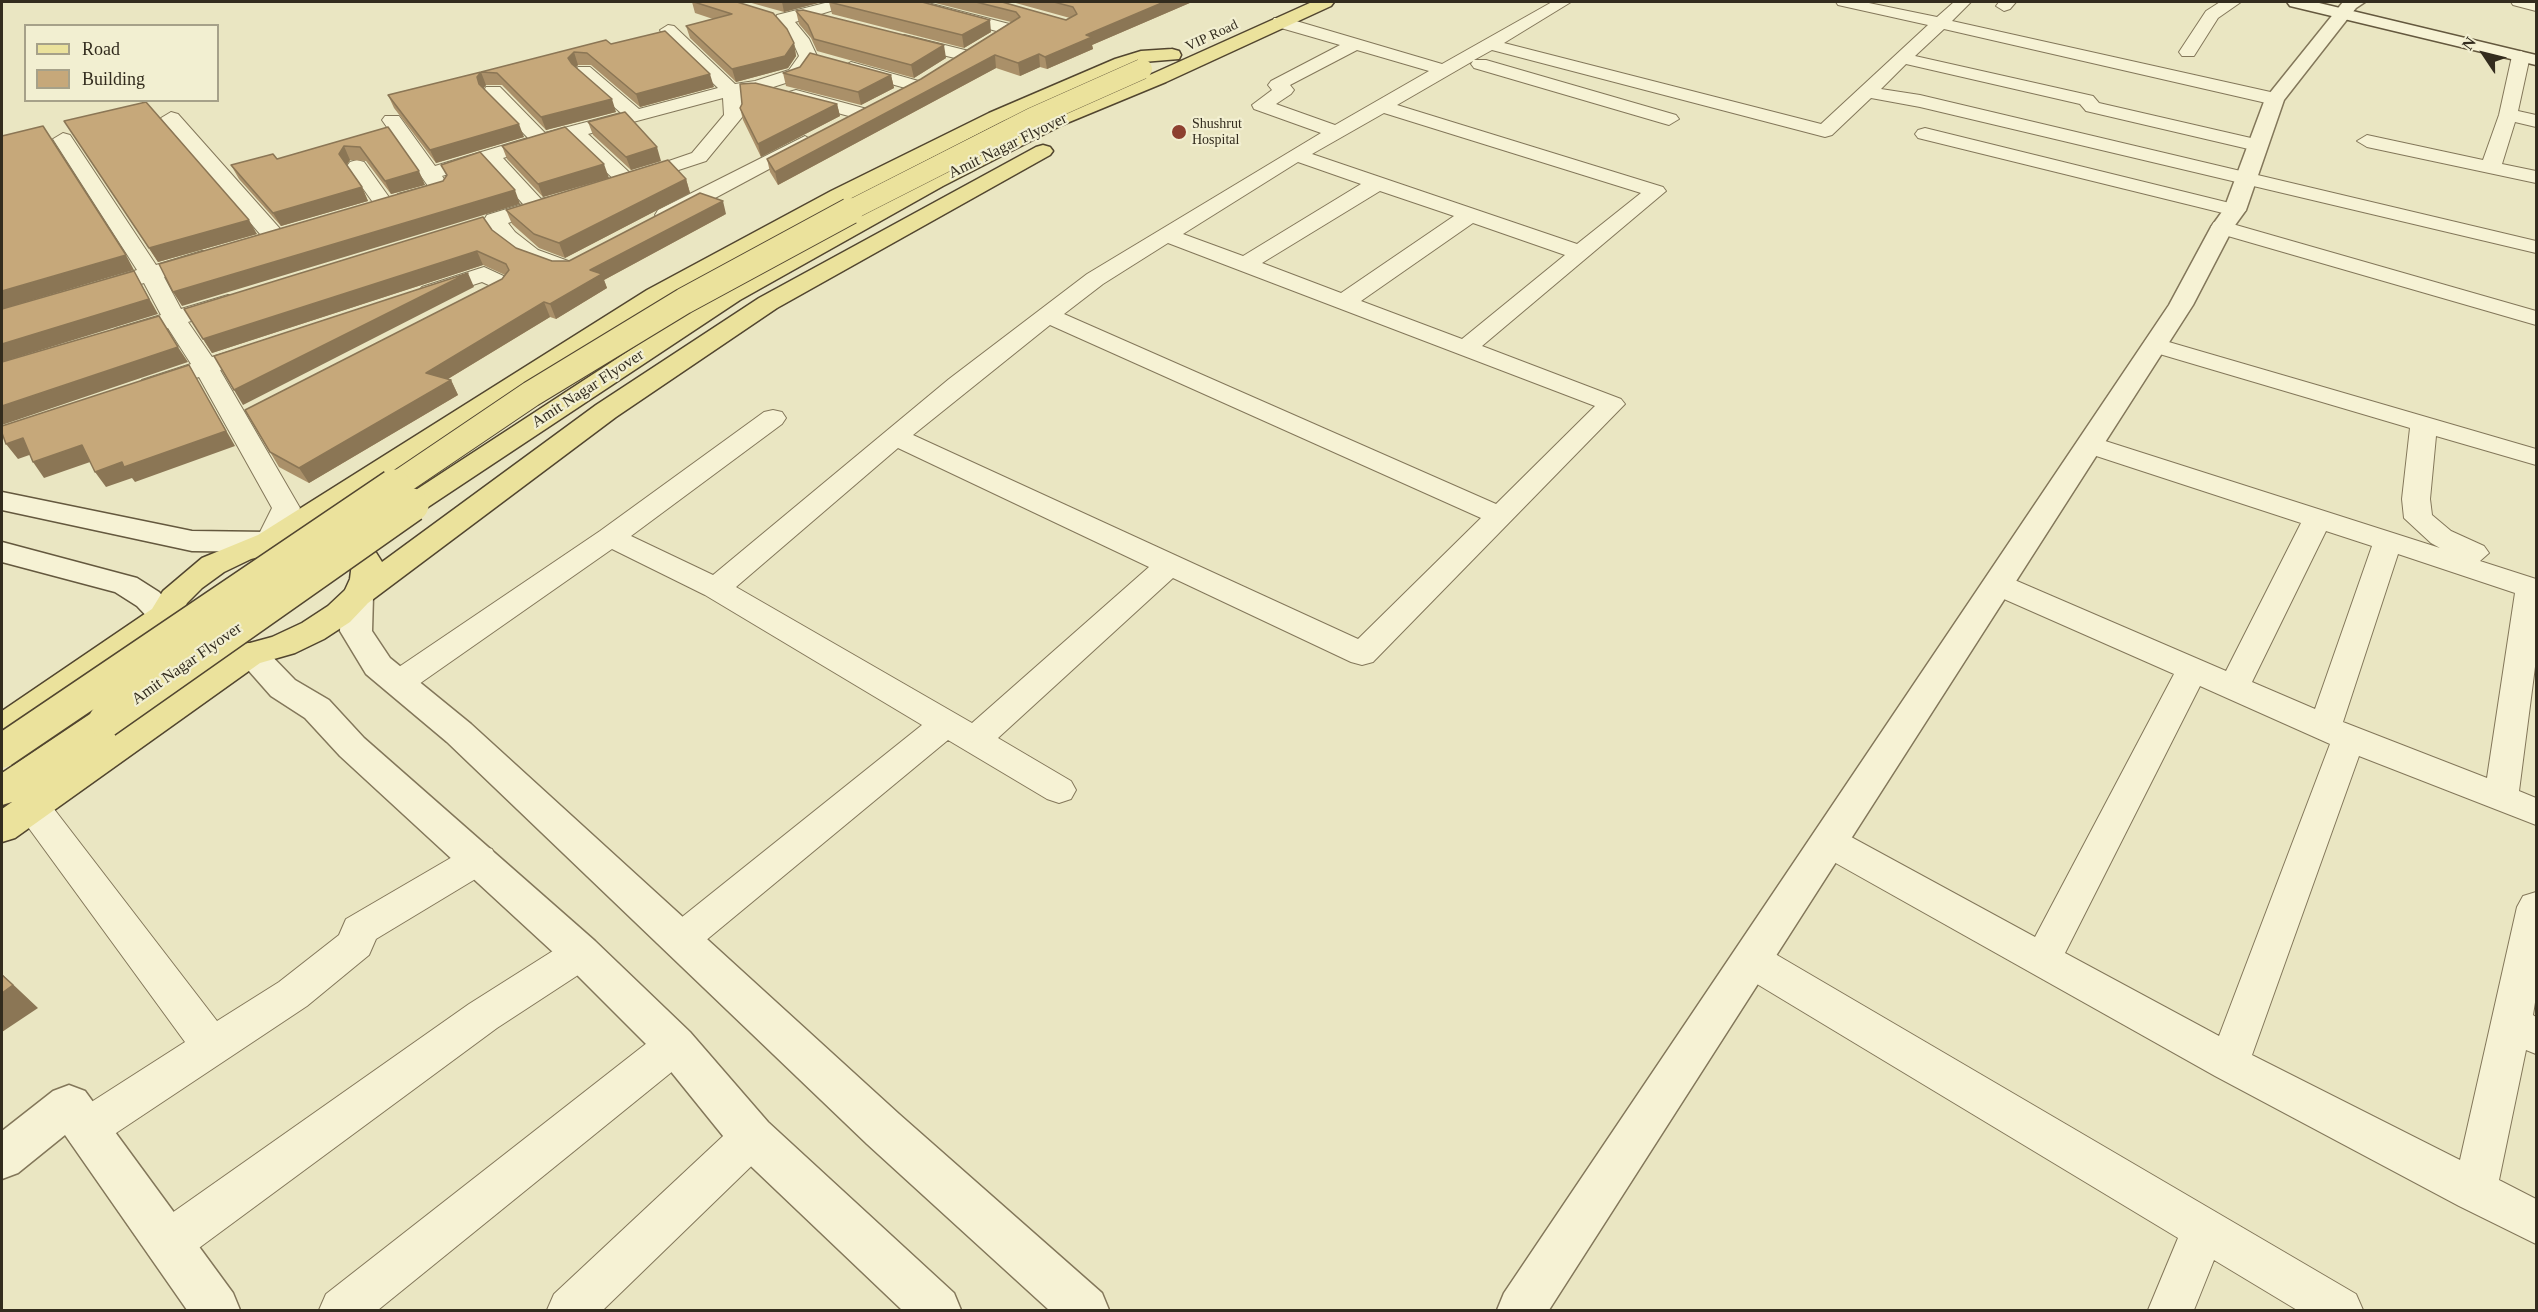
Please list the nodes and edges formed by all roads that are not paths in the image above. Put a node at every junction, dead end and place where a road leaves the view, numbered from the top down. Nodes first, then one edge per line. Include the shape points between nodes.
1 (844, 2) edge
2 (907, 2) edge
3 (1285, 2) edge
4 (1325, 2) edge
5 (1563, 2) edge
6 (1844, 2) edge
7 (1963, 2) edge
8 (2233, 2) edge
9 (2295, 2) edge
10 (2519, 2) edge
11 (2347, 5) edge
12 (2536, 6) edge
13 (762, 12) edge
14 (806, 15) junction
15 (783, 19) junction
16 (1280, 22) junction
17 (1940, 23) junction
18 (841, 24) edge
19 (668, 30) edge
20 (887, 36) edge
21 (1355, 44) junction
22 (1488, 44) junction
23 (2188, 52) dead end
24 (1213, 53) junction
25 (2531, 55) edge
26 (808, 56) junction
27 (967, 56) junction
28 (1172, 56) junction
29 (1902, 58) junction
30 (1454, 64) junction
31 (584, 71) edge
32 (1151, 73) junction
33 (758, 86) junction
34 (916, 86) junction
35 (731, 90) junction
36 (493, 91) edge
37 (1867, 92) junction
38 (2275, 99) junction
39 (1383, 106) junction
40 (860, 113) junction
41 (2508, 115) junction
42 (636, 116) junction
43 (171, 118) dead end
44 (1670, 119) dead end
45 (392, 120) edge
46 (2536, 121) edge
47 (839, 124) edge
48 (574, 132) junction
49 (1337, 132) junction
50 (2048, 132) junction
51 (1924, 134) dead end
52 (819, 135) edge
53 (63, 140) edge
54 (541, 140) junction
55 (2367, 141) dead end
56 (2257, 146) junction
57 (489, 154) junction
58 (1296, 155) junction
59 (2030, 160) junction
60 (357, 166) edge
61 (2491, 166) junction
62 (430, 174) junction
63 (2536, 177) edge
64 (2246, 178) junction
65 (627, 181) junction
66 (1378, 183) junction
67 (605, 188) edge
68 (571, 197) edge
69 (384, 204) junction
70 (537, 207) junction
71 (362, 210) edge
72 (1470, 215) junction
73 (2228, 219) junction
74 (495, 220) junction
75 (651, 223) edge
76 (472, 227) edge
77 (296, 229) edge
78 (1167, 235) junction
79 (274, 236) junction
80 (252, 243) edge
81 (2536, 247) edge
82 (218, 253) edge
83 (1581, 253) junction
84 (577, 262) edge
85 (1245, 264) junction
86 (151, 274) junction
87 (255, 294) edge
88 (76, 296) edge
89 (406, 300) edge
90 (1344, 302) junction
91 (459, 306) edge
92 (1047, 315) junction
93 (174, 318) junction
94 (2536, 318) edge
95 (284, 341) edge
96 (99, 342) edge
97 (2155, 345) junction
98 (1465, 348) junction
99 (206, 367) junction
100 (127, 393) edge
101 (773, 418) dead end
102 (2424, 423) junction
103 (896, 437) junction
104 (2090, 446) junction
105 (2536, 457) edge
106 (2, 501) edge
107 (1500, 516) junction
108 (2318, 517) junction
109 (610, 537) junction
110 (2388, 540) junction
111 (269, 542) junction
112 (2, 552) edge
113 (1170, 565) junction
114 (2535, 584) edge
115 (1999, 585) junction
116 (716, 588) junction
117 (357, 596) junction
118 (165, 616) junction
119 (250, 654) junction
120 (2193, 668) junction
121 (398, 683) junction
122 (2234, 686) junction
123 (2, 728) edge
124 (961, 732) junction
125 (2337, 733) junction
126 (2, 751) edge
127 (1059, 790) dead end
128 (17, 798) edge
129 (2502, 798) junction
130 (2536, 812) edge
131 (2, 828) edge
132 (1829, 842) junction
133 (479, 859) junction
134 (2536, 907) edge
135 (680, 940) junction
136 (580, 953) junction
137 (1751, 960) junction
138 (2042, 961) junction
139 (2523, 1030) edge
140 (675, 1045) junction
141 (213, 1047) junction
142 (2229, 1063) junction
143 (86, 1129) junction
144 (752, 1137) junction
145 (2, 1158) edge
146 (2475, 1191) junction
147 (2536, 1222) edge
148 (2204, 1229) junction
149 (168, 1243) junction
150 (216, 1311) edge
151 (342, 1311) edge
152 (570, 1311) edge
153 (937, 1311) edge
154 (1085, 1311) edge
155 (1521, 1311) edge
156 (2171, 1311) edge
157 (2340, 1311) edge

1 - 14 street
2 - 27 street via 1011,30
3 - 28 main road, VIP Road
4 - 16 main road
5 - 22 street
6 - 17 street
7 - 17 street
8 - 23 street via 2212,15
9 - 11 street
10 - 12 street
11 - 25 street
11 - 38 street
13 - 15 street
14 - 15 street
14 - 18 street
15 - 26 street
16 - 21 street
16 - 24 main road, Amit Nagar Flyover
17 - 29 street
17 - 38 street
19 - 35 street
20 - 27 street
21 - 30 street
21 - 49 street via 1277,86 1285,90 1261,105
22 - 30 street
22 - 37 street via 1825,131
24 - 32 main road, Amit Nagar Flyover
24 - 117 main road via 1198,68 768,303 606,411
25 - 41 street
26 - 33 street via 795,74
26 - 34 street
27 - 34 street
28 - 32 main road, Amit Nagar Flyover
28 - 111 main road via 1141,57 1122,63 996,117 839,196 656,295
29 - 37 street
29 - 56 street via 2086,100 2093,107
30 - 39 street
30 - 44 street
31 - 42 street
32 - 126 main road, Amit Nagar Flyover, bridge via 1032,118 921,172 684,301 531,394
32 - 128 main road, Amit Nagar Flyover, bridge via 934,181 731,295 412,505
33 - 35 street
33 - 40 street
34 - 40 street
35 - 42 street
35 - 65 street via 734,116 699,157
36 - 54 street
37 - 50 street
38 - 56 street
39 - 49 street
39 - 83 street via 1656,191
40 - 47 street
41 - 46 street
41 - 61 street
42 - 48 street
43 - 79 street
45 - 62 street
48 - 54 street
48 - 65 street
49 - 58 street
50 - 59 street
50 - 64 street
51 - 59 street
52 - 75 street
53 - 86 street
54 - 57 street
55 - 61 street
56 - 64 street
57 - 62 street
57 - 70 street
58 - 66 street
58 - 78 street
59 - 73 street
60 - 69 street
61 - 63 street
62 - 69 street via 441,189
64 - 73 street
64 - 81 street
65 - 67 street
66 - 72 street
66 - 85 street
68 - 70 street
69 - 71 street
70 - 74 street
72 - 83 street
72 - 90 street
73 - 94 street
73 - 97 street
74 - 76 street
74 - 84 street via 507,237 530,255 567,268
77 - 79 street
78 - 85 street
78 - 92 street via 1095,279
79 - 80 street
82 - 86 street
83 - 98 street
85 - 90 street
86 - 88 street
86 - 93 street
87 - 93 street
89 - 91 street via 484,274 502,284
90 - 98 street
92 - 103 street
92 - 107 street
93 - 96 street
93 - 99 street
95 - 99 street
97 - 102 street
97 - 104 street
98 - 107 street via 1612,404
99 - 100 street
99 - 111 street via 247,415 286,508
101 - 109 street
102 - 105 street
102 - 114 street via 2416,499 2418,518 2441,537
103 - 113 street
103 - 116 street
104 - 108 street
104 - 115 street
106 - 111 street via 192,541
107 - 113 street via 1362,654
108 - 110 street
108 - 122 street
109 - 116 street
109 - 121 street
110 - 114 street
110 - 125 street
111 - 117 main road via 323,537 344,541 359,550 367,563 366,579
111 - 118 main road via 213,565 179,592
112 - 118 street via 126,585
113 - 124 street
114 - 129 street
115 - 120 street
115 - 132 street
116 - 124 street
117 - 119 main road via 313,632
117 - 121 street via 356,631 378,666
118 - 119 main road via 165,632 174,646 193,654 219,657
118 - 123 main road
119 - 128 main road
119 - 133 street via 283,688 317,709 352,747
120 - 122 street
120 - 138 street
121 - 135 street via 459,733
122 - 125 street
124 - 127 street
124 - 135 street
125 - 129 street
125 - 142 street
128 - 131 main road
128 - 141 street
129 - 130 street
132 - 137 street
132 - 138 street
133 - 136 street
133 - 141 street via 359,930 356,944 293,994
134 - 139 street
135 - 154 street
136 - 140 street
136 - 149 street via 483,1016
137 - 148 street
137 - 155 street
138 - 142 street
139 - 146 street
140 - 144 street
140 - 151 street
141 - 143 street
142 - 146 street
143 - 145 street via 69,1105
143 - 149 street
144 - 152 street
144 - 153 street
146 - 147 street
148 - 156 street
148 - 157 street
149 - 150 street

